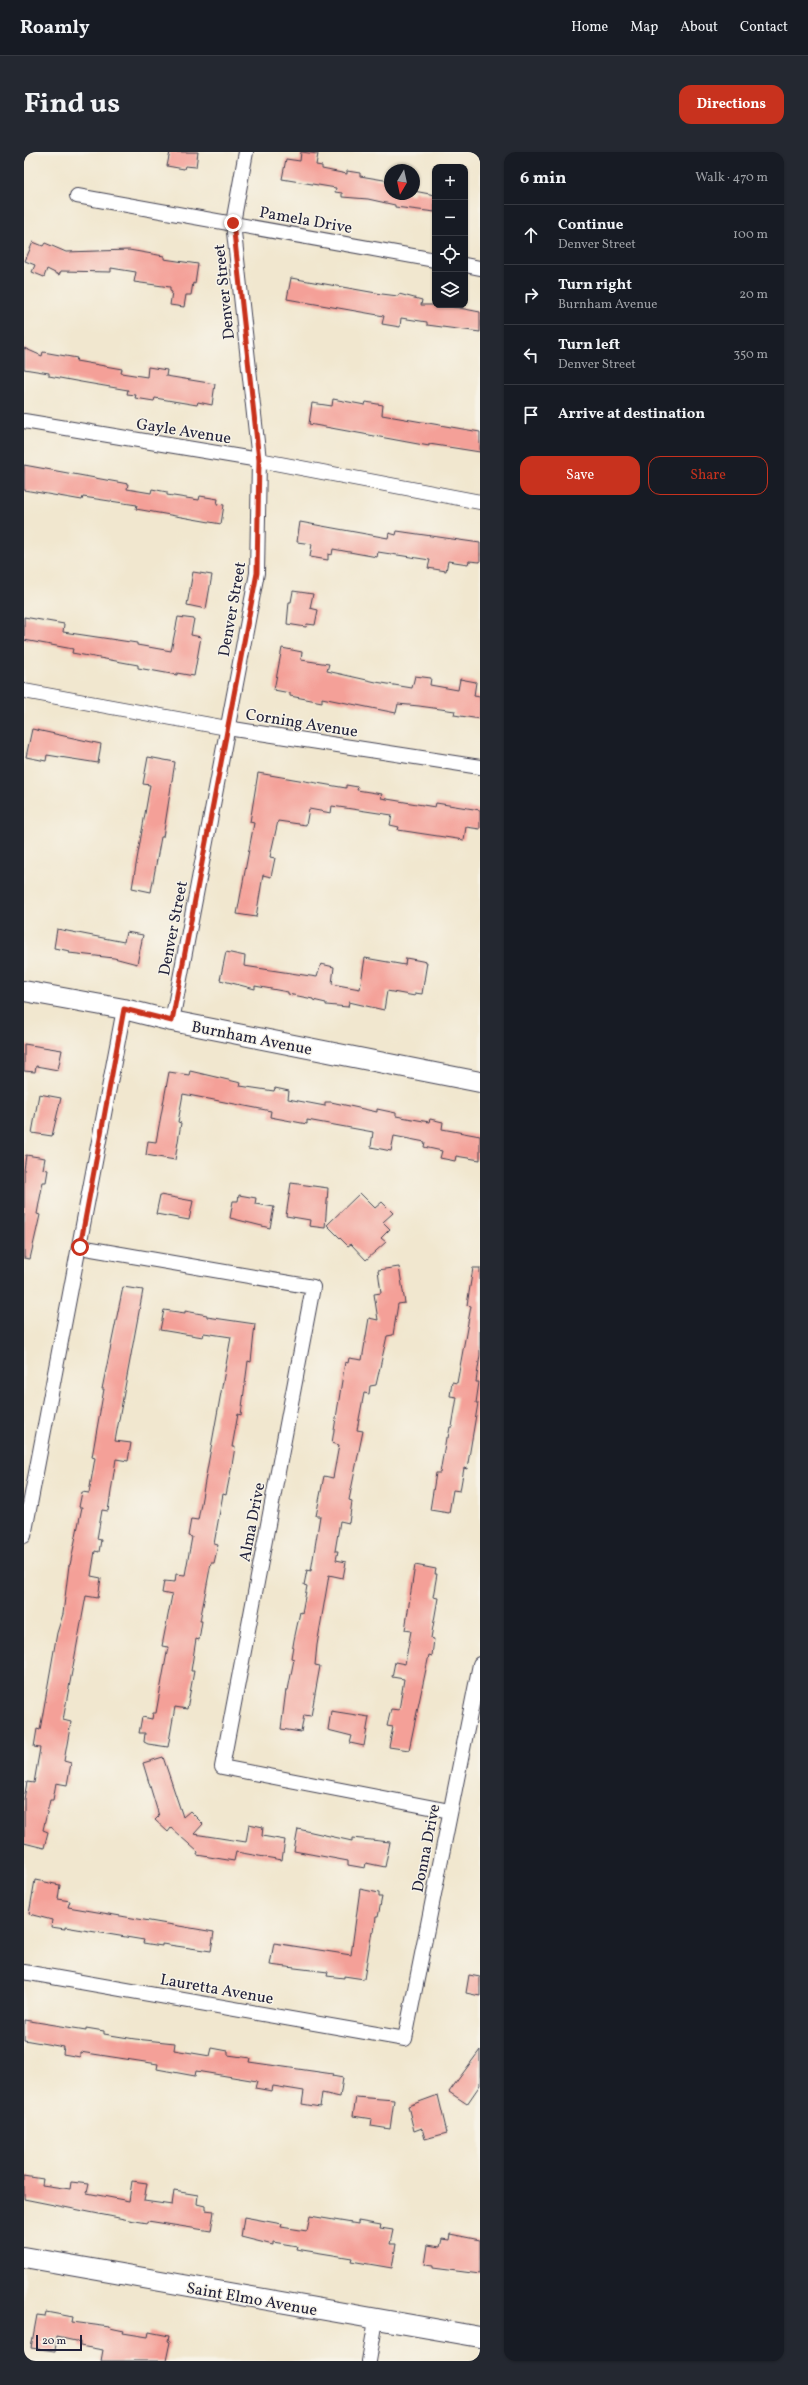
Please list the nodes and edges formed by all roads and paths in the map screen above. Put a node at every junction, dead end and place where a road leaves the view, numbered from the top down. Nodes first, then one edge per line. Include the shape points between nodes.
1 (246, 152) edge
2 (77, 196) dead end
3 (233, 223) junction
4 (432, 259) edge
5 (468, 266) edge
6 (480, 268) edge
7 (24, 421) edge
8 (259, 460) junction
9 (480, 502) edge
10 (24, 691) edge
11 (227, 728) junction
12 (480, 767) edge
13 (24, 991) edge
14 (124, 1009) junction
15 (172, 1021) junction
16 (480, 1082) edge
17 (80, 1247) junction
18 (24, 1536) edge
19 (480, 1664) edge
20 (450, 1811) junction
21 (24, 1972) edge
22 (405, 2039) joint
23 (24, 2257) edge
24 (376, 2320) junction
25 (480, 2337) edge
26 (369, 2361) edge

1 - 3 street, Denver Street
2 - 3 street, Pamela Drive
3 - 4 street, Pamela Drive
3 - 8 street, Denver Street
5 - 6 street
7 - 8 street, Gayle Avenue
8 - 9 street, Gayle Avenue
8 - 11 street, Denver Street via 257,573
10 - 11 street, Corning Avenue
11 - 12 street, Corning Avenue
11 - 15 street, Denver Street
13 - 14 street, Burnham Avenue
14 - 15 street, Burnham Avenue
14 - 17 street
15 - 16 street, Burnham Avenue
17 - 18 street
17 - 20 street, Alma Drive via 313,1288 222,1767
19 - 20 street, Donna Drive
20 - 22 street, Donna Drive
21 - 22 street, Lauretta Avenue
23 - 24 street, Saint Elmo Avenue
24 - 25 street, Saint Elmo Avenue
24 - 26 street

